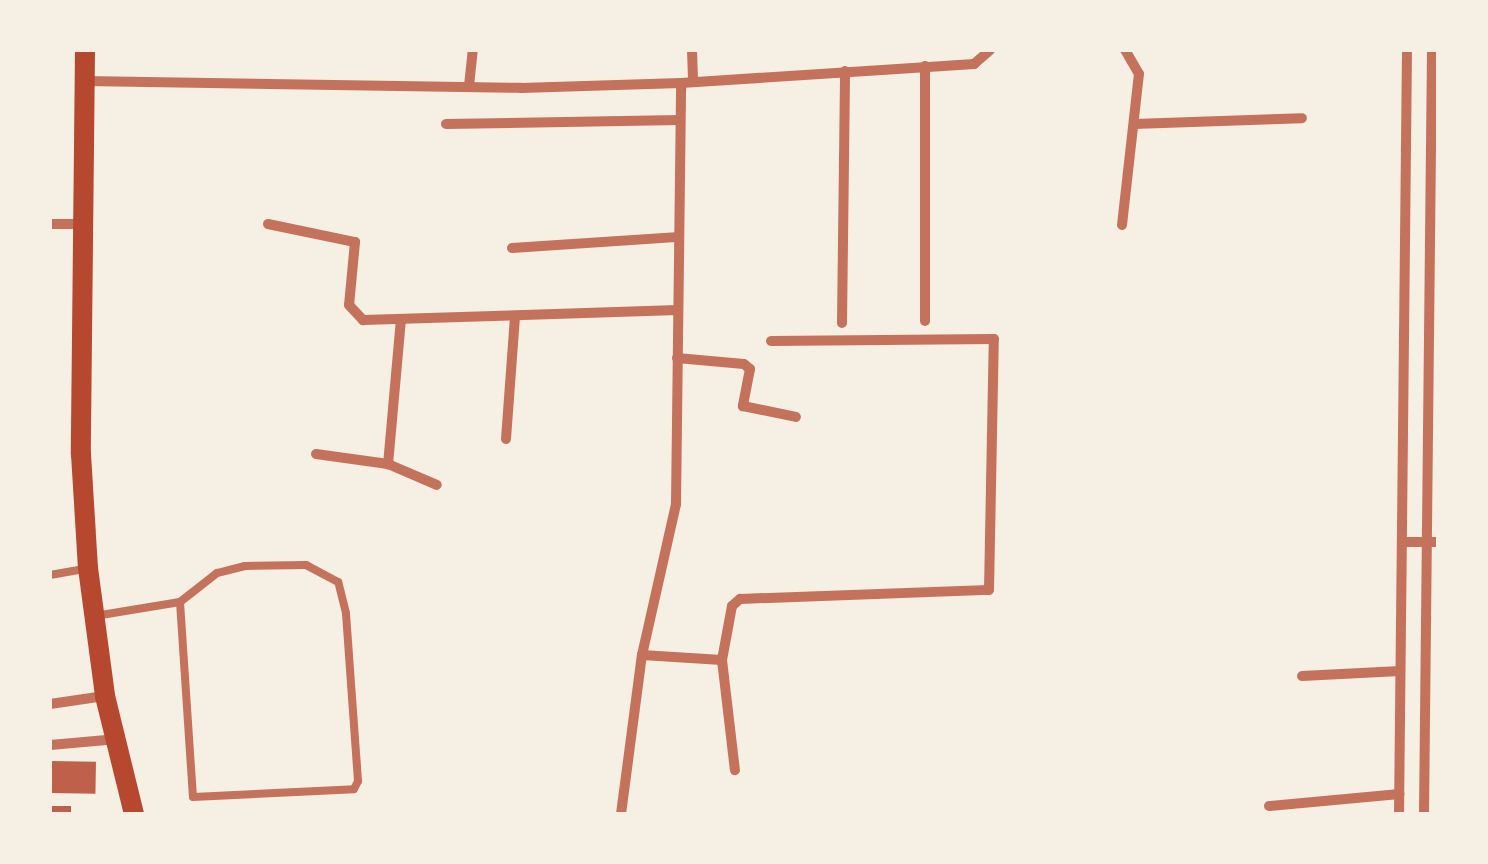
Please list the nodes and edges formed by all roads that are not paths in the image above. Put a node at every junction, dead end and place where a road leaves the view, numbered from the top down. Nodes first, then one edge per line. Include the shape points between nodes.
1 (85, 50) edge
2 (473, 50) edge
3 (692, 50) edge
4 (990, 50) edge
5 (1125, 50) edge
6 (1407, 50) edge
7 (1432, 50) edge
8 (925, 66) junction
9 (845, 71) junction
10 (84, 81) junction
11 (687, 82) junction
12 (469, 86) junction
13 (1302, 118) dead end
14 (680, 120) junction
15 (446, 124) dead end
16 (1134, 124) junction
17 (50, 224) edge
18 (82, 224) junction
19 (268, 224) dead end
20 (1122, 226) dead end
21 (676, 238) junction
22 (512, 248) dead end
23 (1405, 273) junction
24 (1430, 273) junction
25 (678, 310) junction
26 (515, 316) junction
27 (401, 319) junction
28 (925, 321) dead end
29 (842, 323) dead end
30 (770, 341) dead end
31 (677, 358) junction
32 (796, 418) dead end
33 (506, 439) dead end
34 (316, 454) dead end
35 (388, 464) junction
36 (437, 485) dead end
37 (1402, 542) junction
38 (1434, 542) edge
39 (88, 568) junction
40 (50, 576) edge
41 (180, 602) junction
42 (92, 616) junction
43 (642, 655) junction
44 (722, 660) junction
45 (1400, 670) junction
46 (1302, 676) dead end
47 (106, 696) junction
48 (50, 704) edge
49 (120, 739) junction
50 (50, 745) edge
51 (734, 770) dead end
52 (1399, 794) junction
53 (1268, 806) dead end
54 (134, 814) edge
55 (621, 814) edge
56 (1399, 814) edge
57 (1424, 814) edge

1 - 10 main road
2 - 12 street
3 - 11 street
4 - 8 street via 974,64
5 - 16 street via 1138,74
6 - 23 street
7 - 24 street
8 - 9 street
8 - 28 street
9 - 11 street
9 - 29 street
10 - 12 street
10 - 18 main road
11 - 12 street
11 - 14 street
13 - 16 street
14 - 15 street
14 - 21 street
16 - 20 street
17 - 18 street
18 - 39 main road via 81,454
19 - 27 street via 349,237 356,248 349,305 354,316
21 - 22 street
21 - 25 street
23 - 24 street
23 - 37 street
24 - 38 street
25 - 26 street
25 - 31 street
26 - 27 street
26 - 33 street
27 - 35 street
30 - 44 street via 994,339 989,590 740,599 732,606
31 - 32 street via 744,364 750,368 743,406
31 - 43 street via 674,529
34 - 35 street
35 - 36 street
37 - 38 street
37 - 45 street
38 - 57 street
39 - 40 lane
39 - 42 main road
41 - 41 lane via 193,797 354,789 348,632 338,582 306,565 245,566 217,573
41 - 42 lane
42 - 47 main road
43 - 44 street
43 - 55 street
44 - 51 street
45 - 46 street
45 - 52 street
47 - 48 street
47 - 49 main road
49 - 50 street
49 - 54 main road
52 - 53 street
52 - 56 street

